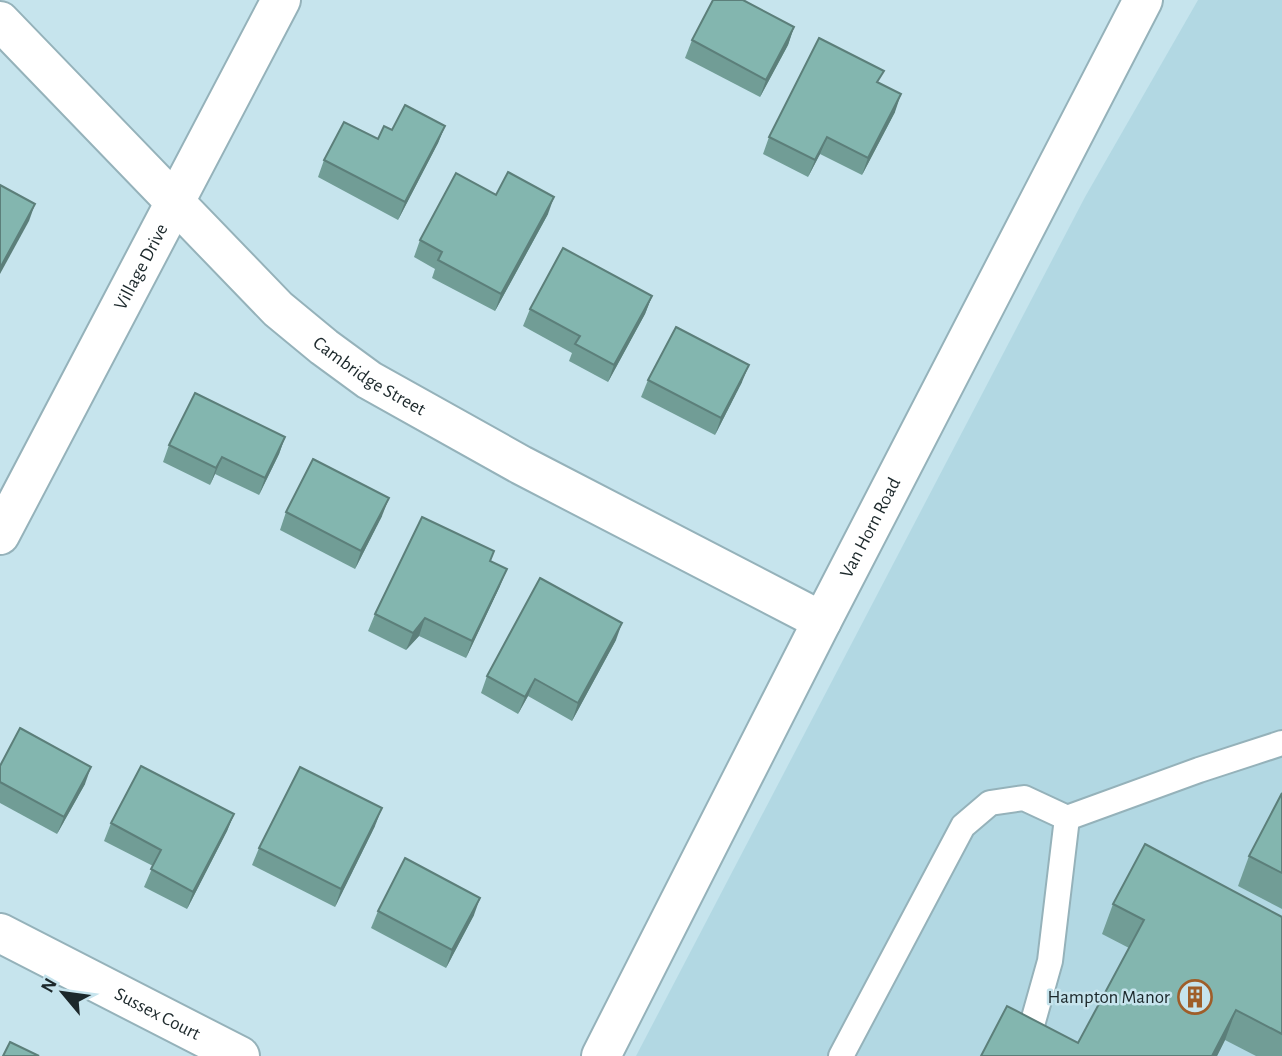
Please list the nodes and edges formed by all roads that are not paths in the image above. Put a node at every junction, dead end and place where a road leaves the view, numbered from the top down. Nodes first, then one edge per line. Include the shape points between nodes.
1 (281, 0) edge
2 (1143, 0) edge
3 (0, 21) edge
4 (175, 203) junction
5 (0, 535) edge
6 (822, 621) junction
7 (1282, 743) edge
8 (1067, 818) junction
9 (0, 933) edge
10 (1024, 1051) edge
11 (240, 1056) edge
12 (601, 1056) edge
13 (841, 1056) edge

1 - 4 street, Village Drive
2 - 6 street, Van Horn Road
3 - 4 street, Cambridge Street
4 - 5 street, Village Drive
4 - 6 street, Cambridge Street via 278,309 369,380 521,465
6 - 12 street, Van Horn Road
7 - 8 lane
8 - 10 lane via 1050,961
8 - 13 lane via 1024,798 990,803 963,826
9 - 11 street, Sussex Court

